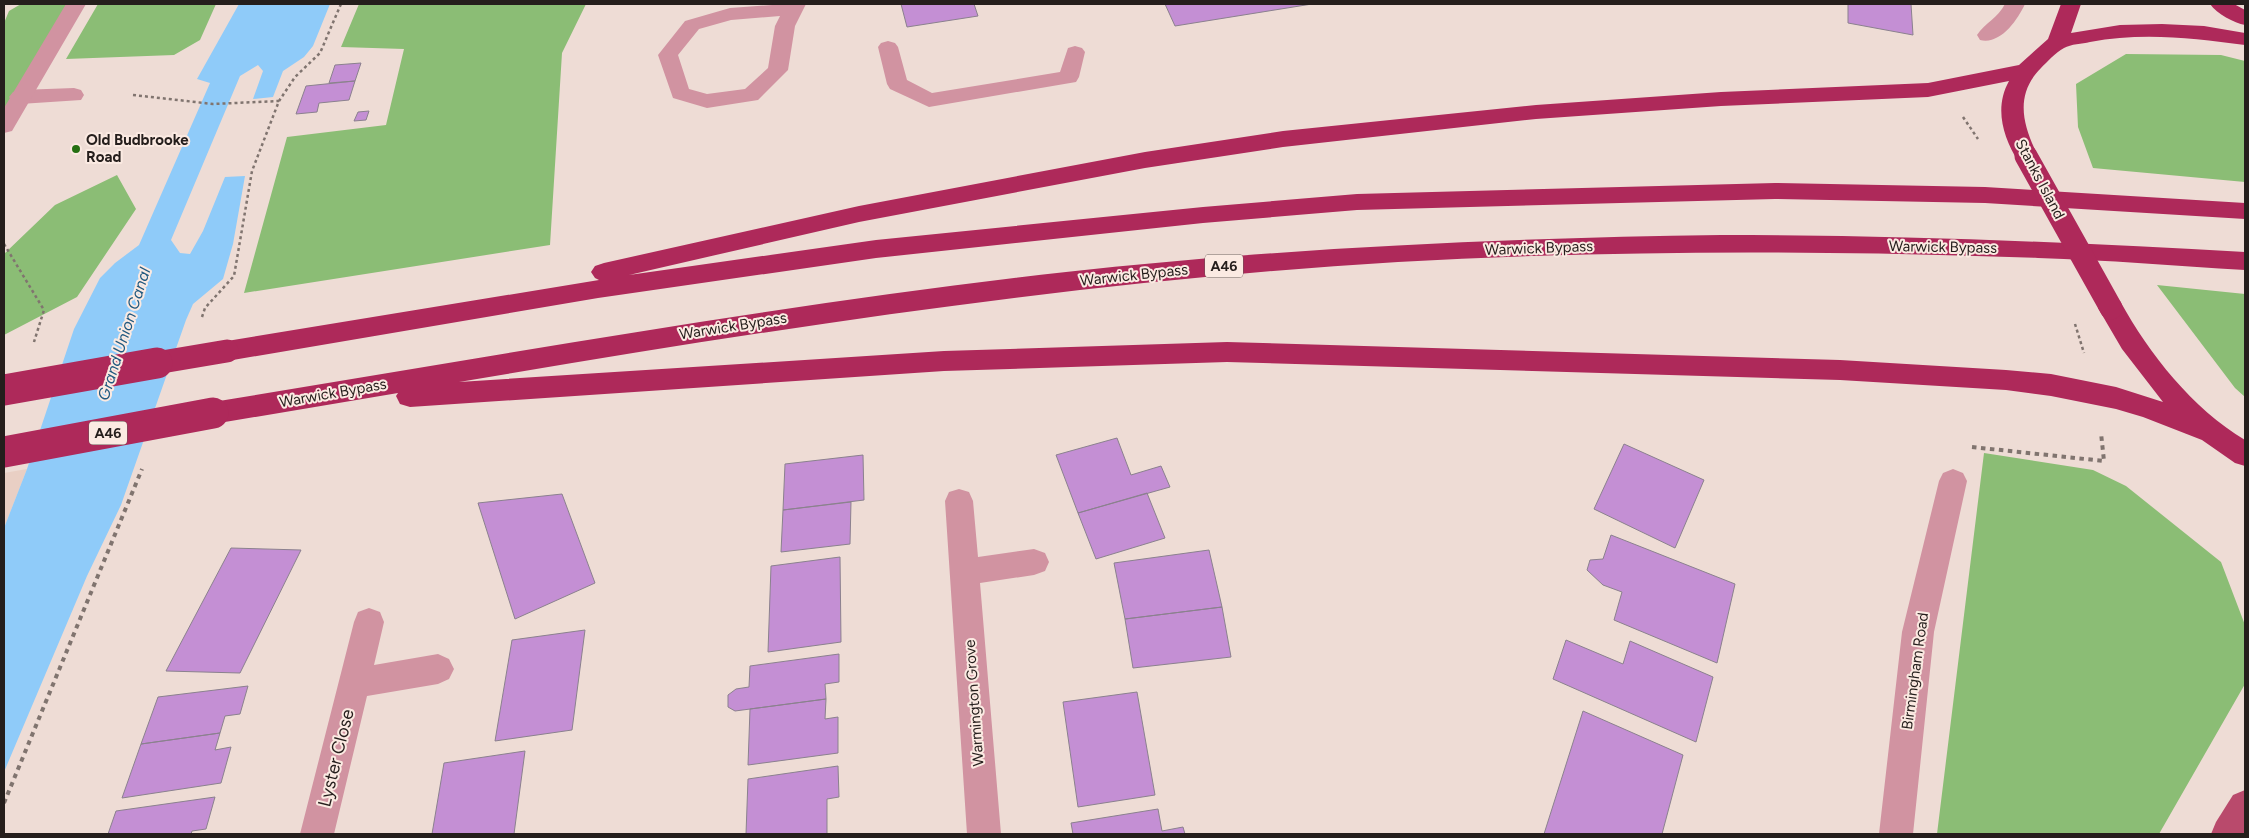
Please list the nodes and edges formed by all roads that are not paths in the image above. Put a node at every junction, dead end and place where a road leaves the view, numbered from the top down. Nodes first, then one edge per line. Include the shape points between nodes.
1 (76, 4) edge
2 (2015, 4) edge
3 (2071, 4) edge
4 (2220, 4) edge
5 (795, 6) edge
6 (2245, 20) edge
7 (1987, 35) dead end
8 (2245, 39) edge
9 (2056, 43) junction
10 (888, 48) dead end
11 (1074, 52) dead end
12 (2026, 71) junction
13 (74, 96) dead end
14 (20, 97) junction
15 (4, 126) edge
16 (2245, 211) edge
17 (2245, 261) edge
18 (308, 339) junction
19 (4, 390) edge
20 (261, 405) junction
21 (2211, 432) junction
22 (4, 452) edge
23 (2245, 455) edge
24 (1953, 481) dead end
25 (958, 501) dead end
26 (1034, 562) dead end
27 (964, 572) junction
28 (369, 622) dead end
29 (438, 669) dead end
30 (355, 683) junction
31 (2245, 807) edge
32 (317, 834) edge
33 (984, 834) edge
34 (1896, 834) edge
35 (2228, 834) edge

1 - 14 street
2 - 7 street via 2000,26
3 - 9 highway
4 - 6 highway
5 - 5 lane via 785,26 778,70 751,94 707,101 680,93 668,55 692,25 730,14
8 - 9 highway via 2163,30 2097,34
9 - 12 highway, Stanks Island
10 - 11 lane via 898,84 929,100 1069,77
12 - 18 highway via 1928,90 1721,99 1536,112 1273,140 1145,160 859,214
12 - 21 highway, Stanks Island, bridge via 2018,83 2013,111 2014,128 2026,156 2145,364
13 - 14 lane
14 - 15 street
16 - 18 highway via 1985,195 1775,190 1357,202 1203,214 876,249 598,289
17 - 20 highway, Warwick Bypass / A46 via 2041,249 1810,244 1646,244 1323,258 1187,269 853,307
18 - 19 highway, bridge
20 - 21 highway via 944,361 1227,352 1840,370 2006,380 2116,398
20 - 22 highway, Warwick Bypass / A46, bridge
21 - 23 highway, Stanks Island
24 - 34 street, Birmingham Road via 1918,632
25 - 27 street, Warmington Grove
26 - 27 street
27 - 33 street, Warmington Grove
28 - 30 street, Lyster Close
29 - 30 street
30 - 32 street, Lyster Close
31 - 35 main road

